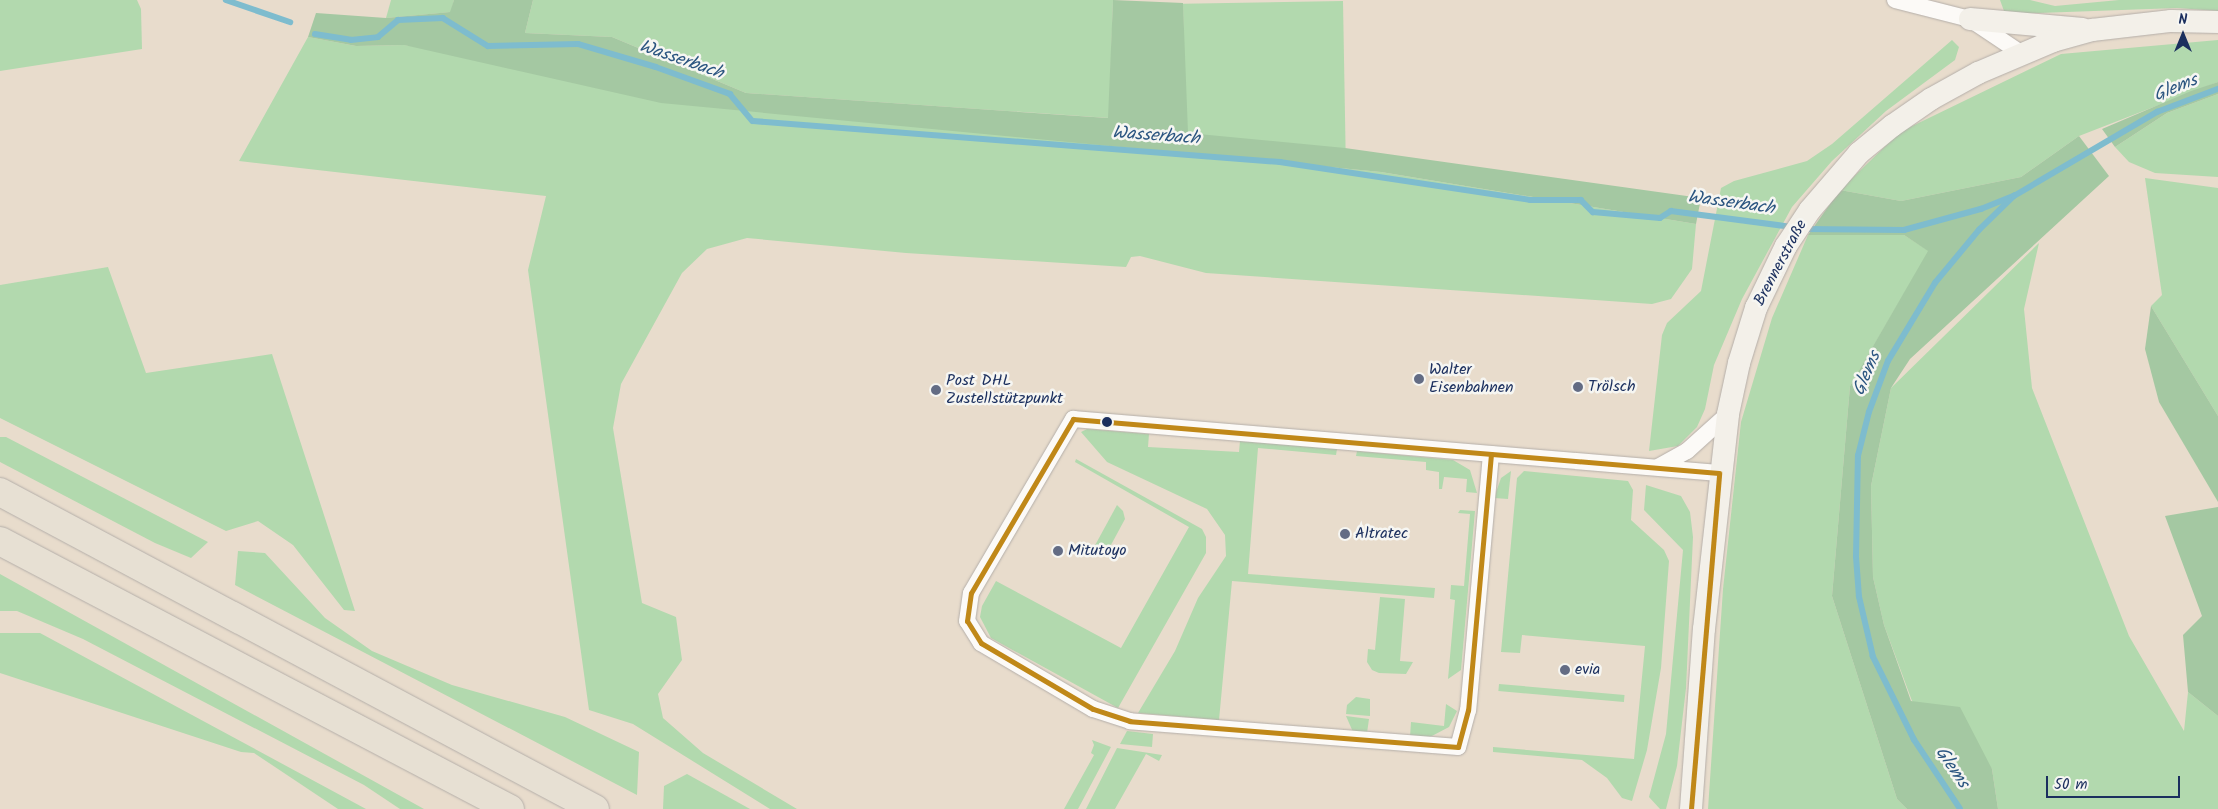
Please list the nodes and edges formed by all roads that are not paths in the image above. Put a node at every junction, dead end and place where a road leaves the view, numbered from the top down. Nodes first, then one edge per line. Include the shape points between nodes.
1 (1895, 0) edge
2 (1970, 19) junction
3 (2218, 22) edge
4 (2092, 30) junction
5 (2022, 54) junction
6 (1728, 414) junction
7 (1491, 454) junction
8 (1658, 467) junction
9 (1719, 473) junction
10 (0, 492) edge
11 (0, 541) edge
12 (1691, 804) edge
13 (510, 809) edge
14 (595, 809) edge

1 - 2 street
2 - 4 main road
2 - 5 street
3 - 4 main road, Brennerstraße via 2171,21
4 - 5 main road, Brennerstraße
5 - 6 main road, Brennerstraße via 1939,94 1892,126 1859,153 1810,210 1786,246 1753,317
6 - 8 street via 1687,452
6 - 9 main road, Brennerstraße
7 - 7 street via 1072,419 971,593 967,621 981,643 1093,709 1130,721 1458,747 1468,710
7 - 8 street
8 - 9 street
9 - 12 main road, Brennerstraße
10 - 14 highway
11 - 13 highway

